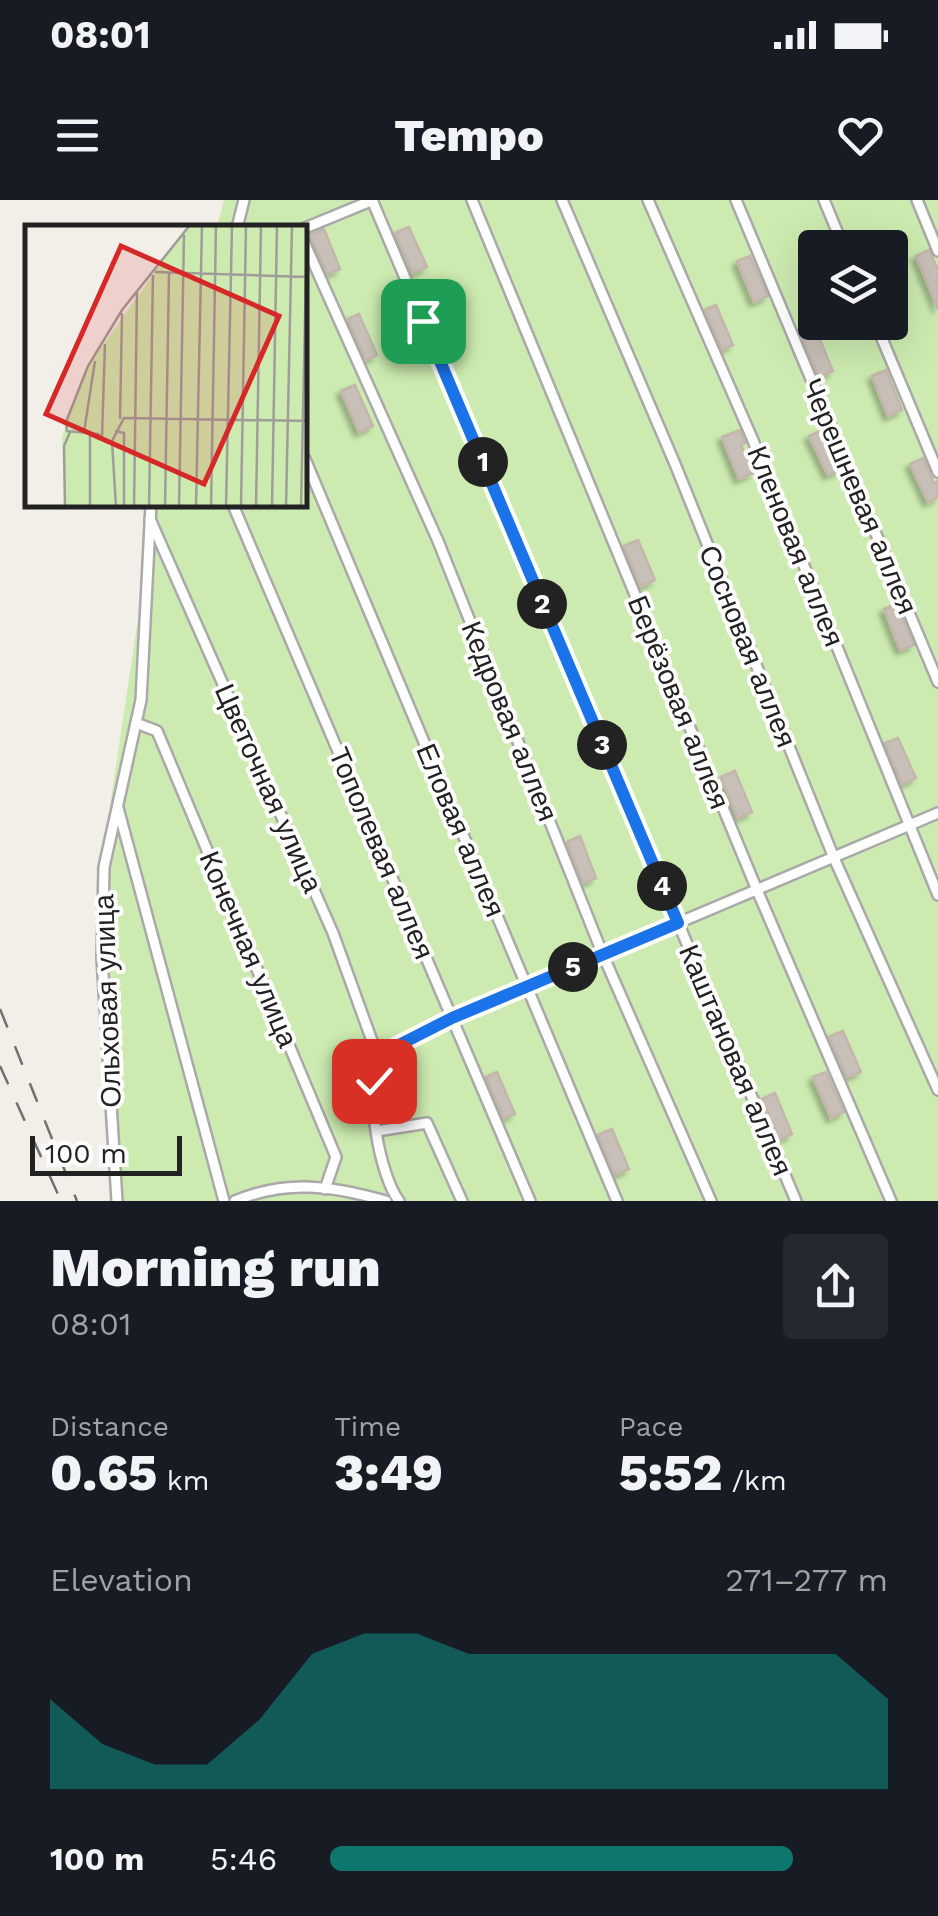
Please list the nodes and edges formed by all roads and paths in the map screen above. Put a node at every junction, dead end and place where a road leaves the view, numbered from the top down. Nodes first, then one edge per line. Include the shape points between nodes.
1 (244, 200) edge
2 (372, 200) edge
3 (472, 200) edge
4 (562, 200) edge
5 (648, 200) edge
6 (736, 200) edge
7 (824, 200) edge
8 (917, 200) edge
9 (238, 225) edge
10 (308, 227) edge
11 (836, 230) edge
12 (308, 251) edge
13 (938, 252) edge
14 (883, 340) edge
15 (308, 465) edge
16 (938, 472) edge
17 (234, 508) edge
18 (150, 511) edge
19 (938, 682) edge
20 (136, 722) junction
21 (118, 805) junction
22 (938, 814) edge
23 (908, 826) junction
24 (834, 858) junction
25 (756, 890) junction
26 (938, 895) edge
27 (678, 923) junction
28 (603, 955) junction
29 (527, 987) junction
30 (452, 1018) junction
31 (380, 1064) junction
32 (938, 1090) edge
33 (377, 1131) junction
34 (325, 1189) junction
35 (258, 1197) edge
36 (117, 1201) edge
37 (224, 1201) edge
38 (235, 1201) edge
39 (386, 1201) edge
40 (398, 1201) edge
41 (462, 1201) edge
42 (530, 1201) edge
43 (617, 1201) edge
44 (711, 1201) edge
45 (796, 1201) edge
46 (891, 1201) edge

1 - 9 street
2 - 10 street
2 - 27 street, Каштановая аллея
3 - 25 street, Берёзовая аллея
4 - 24 street, Сосновая аллея
5 - 23 street, Кленовая аллея
6 - 19 street, Черешневая аллея
7 - 11 street
8 - 13 street
12 - 28 street, Кедровая аллея via 438,541
14 - 16 street
15 - 29 street, Еловая аллея
17 - 30 street, Тополевая аллея
18 - 20 street, Ольховая улица
18 - 31 street, Цветочная улица via 334,933
20 - 21 street, Ольховая улица
20 - 34 street, Конечная улица via 157,731 336,1158
21 - 36 street, Ольховая улица via 104,867 102,958
21 - 37 street
22 - 23 street
23 - 24 street
23 - 26 street, Кленовая аллея
24 - 25 street
24 - 32 street, Сосновая аллея
25 - 27 street
25 - 46 street, Берёзовая аллея
27 - 28 street
27 - 45 street, Каштановая аллея
28 - 29 street
28 - 44 street, Кедровая аллея
29 - 30 street
29 - 43 street, Еловая аллея
30 - 31 street via 393,1048
30 - 42 street, Тополевая аллея
31 - 33 street via 374,1081
33 - 40 street via 388,1188
33 - 41 street via 427,1123
34 - 35 street via 300,1184
34 - 39 street
35 - 38 street

